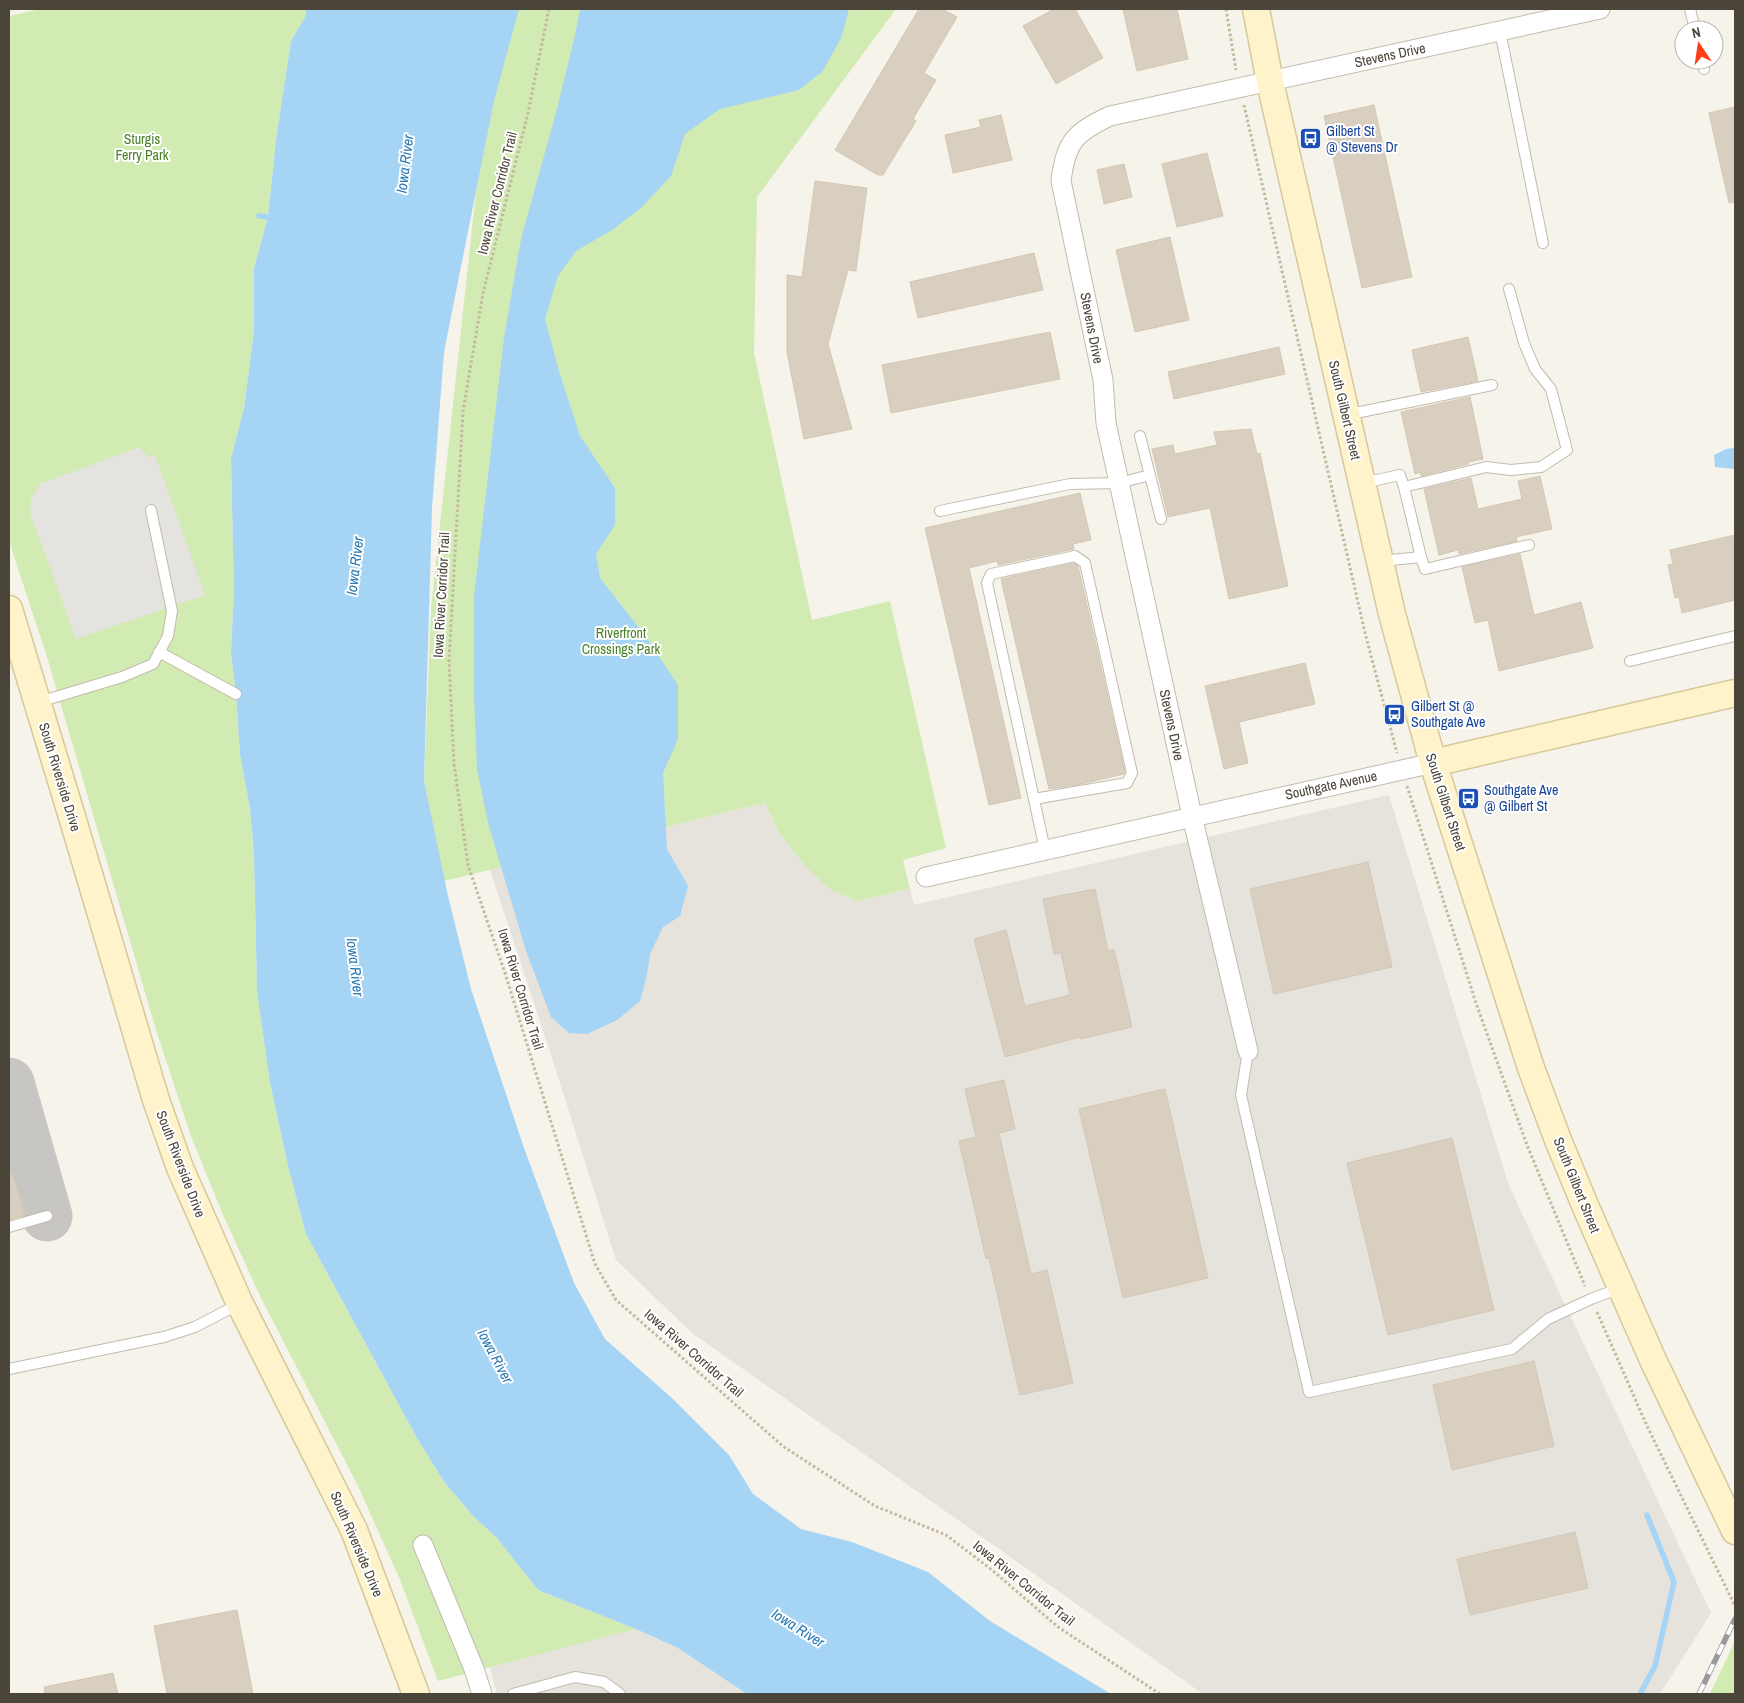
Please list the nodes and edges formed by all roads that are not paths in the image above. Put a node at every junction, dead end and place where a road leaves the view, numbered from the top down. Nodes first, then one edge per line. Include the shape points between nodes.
1 (1256, 9) edge
2 (1600, 9) edge
3 (1500, 31) junction
4 (1270, 82) junction
5 (1543, 243) dead end
6 (1508, 289) dead end
7 (1492, 385) dead end
8 (1346, 415) junction
9 (1140, 436) dead end
10 (1150, 476) junction
11 (1119, 483) junction
12 (1362, 483) junction
13 (1404, 487) junction
14 (151, 510) dead end
15 (940, 512) dead end
16 (1160, 519) dead end
17 (1529, 545) dead end
18 (1421, 557) junction
19 (1380, 561) junction
20 (9, 609) edge
21 (1735, 636) edge
22 (160, 652) junction
23 (1630, 661) dead end
24 (236, 694) dead end
25 (1735, 694) edge
26 (38, 702) junction
27 (1433, 763) junction
28 (1034, 799) junction
29 (1192, 816) junction
30 (1045, 850) junction
31 (926, 877) dead end
32 (1248, 1051) joint
33 (46, 1216) dead end
34 (9, 1227) edge
35 (1621, 1288) junction
36 (240, 1304) junction
37 (9, 1369) edge
38 (1735, 1531) edge
39 (423, 1545) dead end
40 (416, 1694) edge
41 (482, 1694) edge
42 (513, 1694) edge
43 (620, 1694) edge

1 - 4 main road, South Gilbert Street
2 - 3 street, Stevens Drive
3 - 4 street, Stevens Drive
3 - 5 lane
4 - 8 main road, South Gilbert Street
4 - 11 street, Stevens Drive via 1110,116 1089,126 1073,140 1064,160 1061,182 1103,380 1106,423
6 - 13 lane via 1534,369 1551,390 1567,450 1541,467 1511,470 1486,467
7 - 8 lane
8 - 12 main road, South Gilbert Street
9 - 10 lane
10 - 11 lane
10 - 16 lane
11 - 15 lane via 1070,484
11 - 29 street, Stevens Drive
12 - 13 lane via 1400,475
12 - 19 main road, South Gilbert Street
13 - 18 lane
14 - 22 lane via 172,611 168,636
17 - 18 lane via 1425,569
18 - 19 lane
19 - 27 main road, South Gilbert Street
20 - 26 main road, South Riverside Drive
21 - 23 lane
22 - 24 lane
22 - 26 lane via 153,664 122,677
25 - 27 main road, Southgate Avenue
26 - 36 main road, South Riverside Drive via 156,1100 180,1168
27 - 29 street, Southgate Avenue
27 - 35 main road, South Gilbert Street via 1532,1068 1583,1202
28 - 28 lane via 987,582 991,574 1076,556 1085,563 1132,773 1127,783
28 - 30 lane
29 - 30 street, Southgate Avenue
29 - 32 street, Stevens Drive
30 - 31 street, Southgate Avenue
32 - 35 lane via 1241,1095 1309,1392 1512,1349 1548,1319 1591,1298
33 - 34 lane
35 - 38 main road, South Gilbert Street
36 - 37 lane via 194,1327 164,1337
36 - 40 main road, South Riverside Drive via 354,1530
39 - 41 street
42 - 43 lane via 575,1677 604,1682

